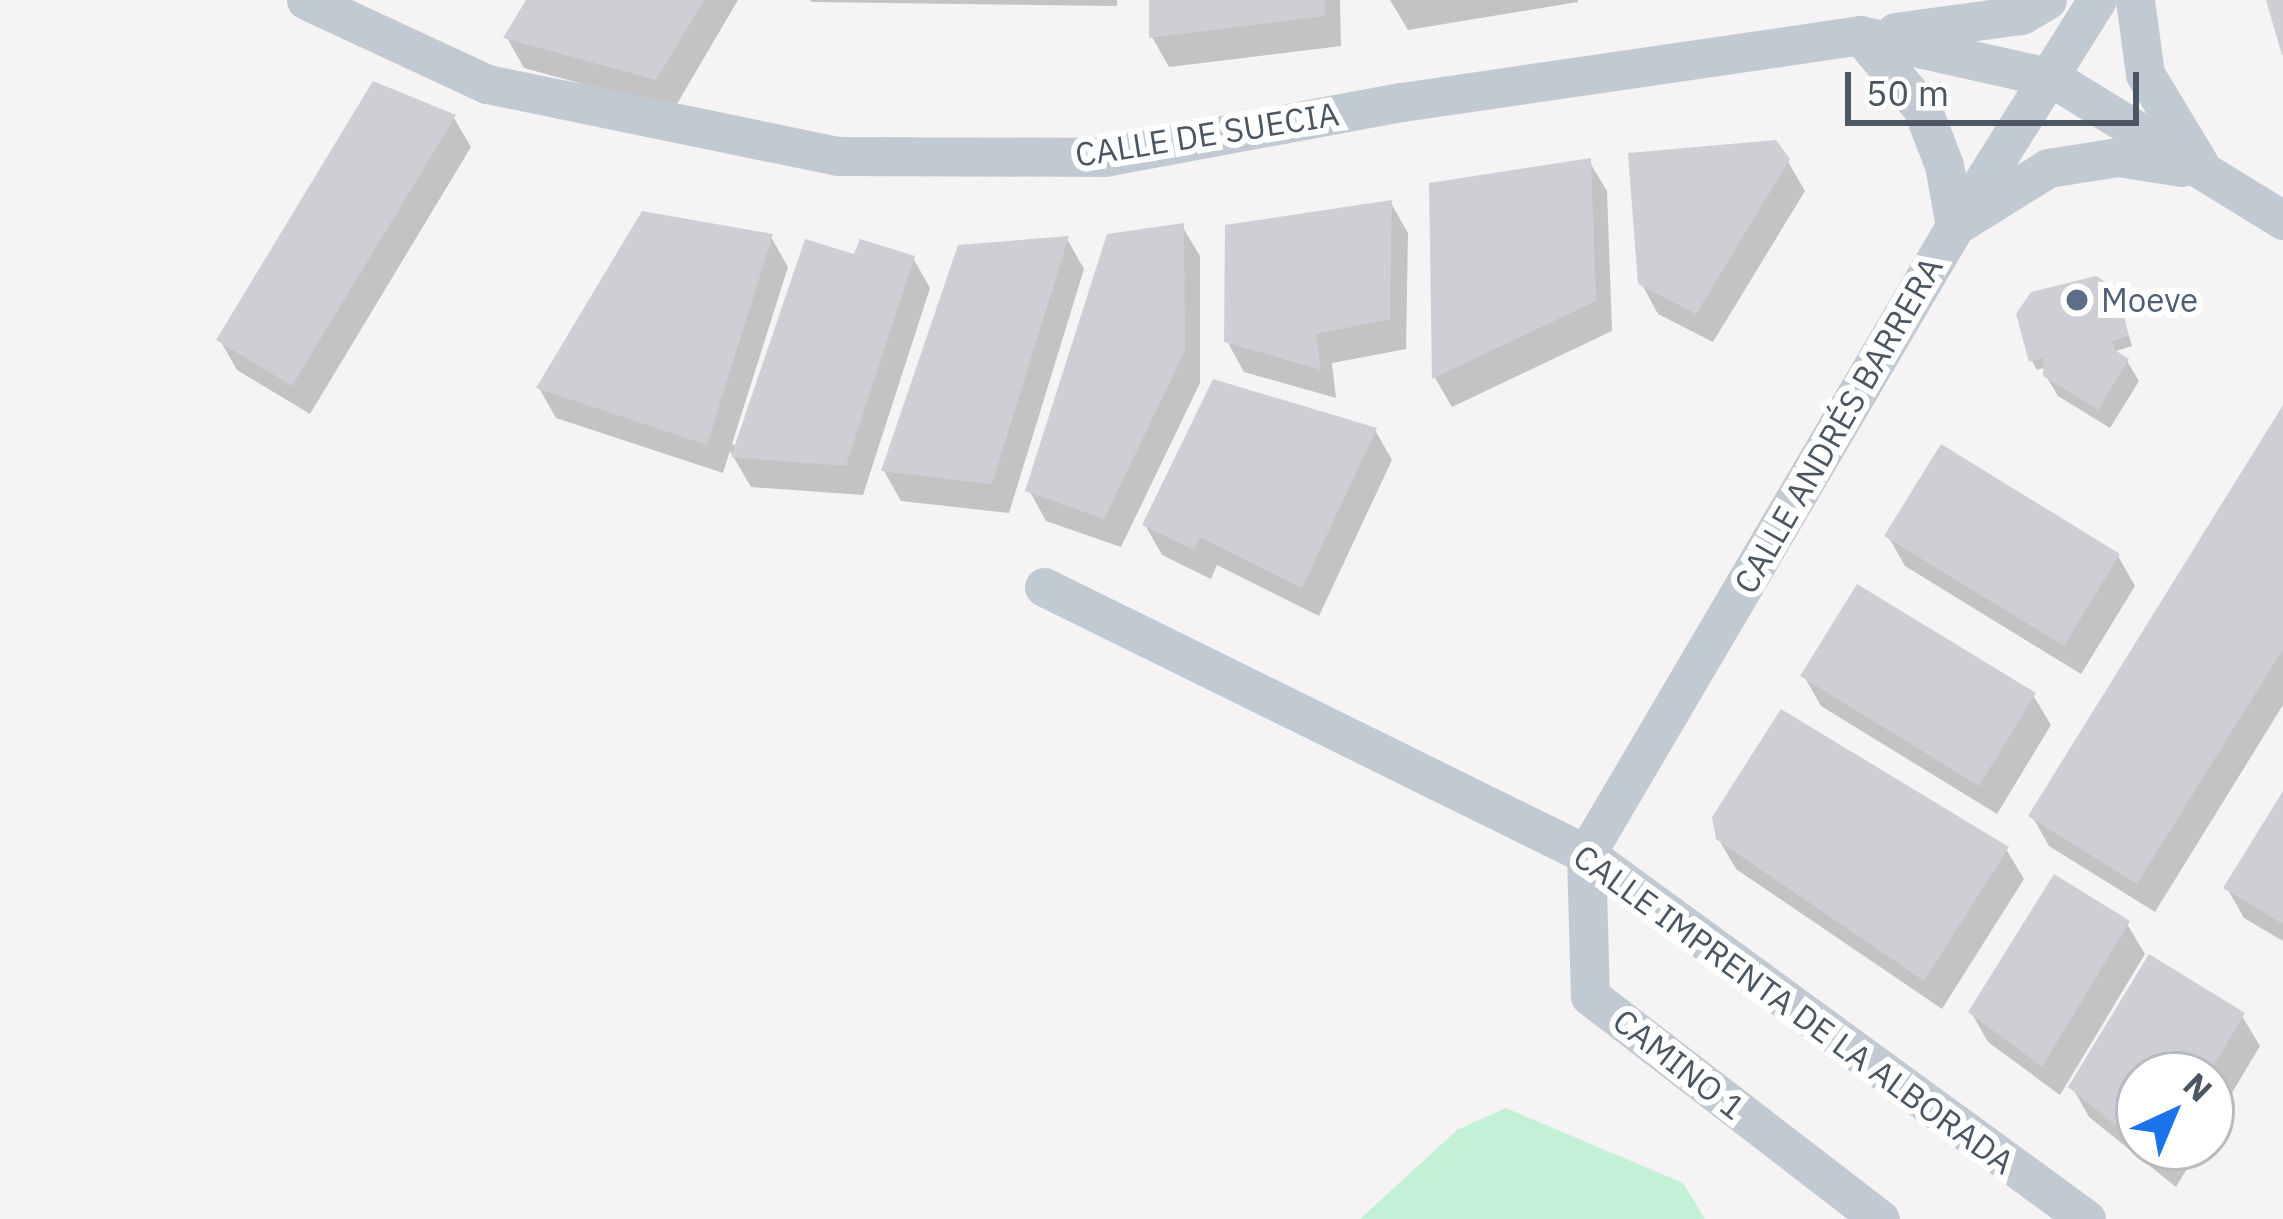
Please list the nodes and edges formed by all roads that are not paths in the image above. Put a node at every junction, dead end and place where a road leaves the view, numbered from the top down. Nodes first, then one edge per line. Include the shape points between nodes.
1 (2047, 0) edge
2 (2097, 0) edge
3 (2135, 0) edge
4 (328, 6) edge
5 (1860, 35) junction
6 (2052, 78) junction
7 (2204, 171) junction
8 (2283, 220) edge
9 (1955, 226) junction
10 (1044, 587) dead end
11 (1586, 854) junction
12 (1880, 1219) edge
13 (2086, 1219) edge

1 - 5 street via 2021,15
2 - 6 street, CALLE ANDRÉS BARRERA
3 - 7 street via 2145,74
4 - 5 street, CALLE DE SUECIA via 487,84 838,156 1103,157 1402,102
5 - 6 street, CALLE DE SUECIA
5 - 9 street via 1922,108
6 - 7 street, CALLE DE SUECIA
6 - 9 street, CALLE ANDRÉS BARRERA
7 - 8 street, CALLE DE SUECIA
7 - 9 street via 2118,157 2048,168
9 - 11 street, CALLE ANDRÉS BARRERA
10 - 11 street, CALLE IMPRENTA DE LA ALBORADA
11 - 12 street, CAMINO 1 via 1590,996
11 - 13 street, CALLE IMPRENTA DE LA ALBORADA

